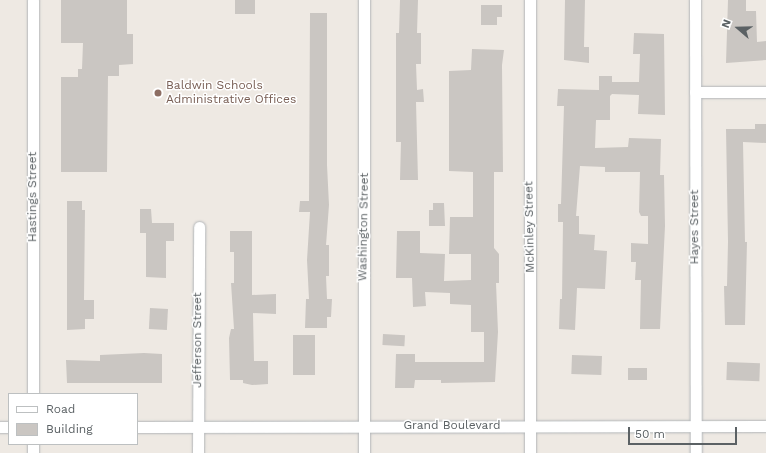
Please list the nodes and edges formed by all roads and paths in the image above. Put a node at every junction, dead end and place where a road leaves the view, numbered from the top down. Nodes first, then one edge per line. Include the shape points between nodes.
1 (33, 0) edge
2 (364, 0) edge
3 (530, 0) edge
4 (695, 0) edge
5 (695, 92) junction
6 (766, 92) edge
7 (199, 227) dead end
8 (33, 393) edge
9 (364, 426) junction
10 (696, 426) junction
11 (766, 426) edge
12 (138, 427) edge
13 (198, 427) junction
14 (530, 427) junction
15 (198, 453) edge
16 (364, 453) edge
17 (530, 453) edge
18 (696, 453) edge

1 - 8 street, Hastings Street
2 - 9 street, Washington Street
3 - 14 street, McKinley Street
4 - 5 street, Hayes Street
5 - 6 street
5 - 10 street, Hayes Street
7 - 13 street, Jefferson Street
9 - 13 street, Grand Boulevard
9 - 14 street, Grand Boulevard
9 - 16 street, Washington Street
10 - 11 street, Grand Boulevard
10 - 14 street, Grand Boulevard
10 - 18 street, Hayes Street
12 - 13 street, Grand Boulevard
13 - 15 street, Jefferson Street
14 - 17 street, McKinley Street

